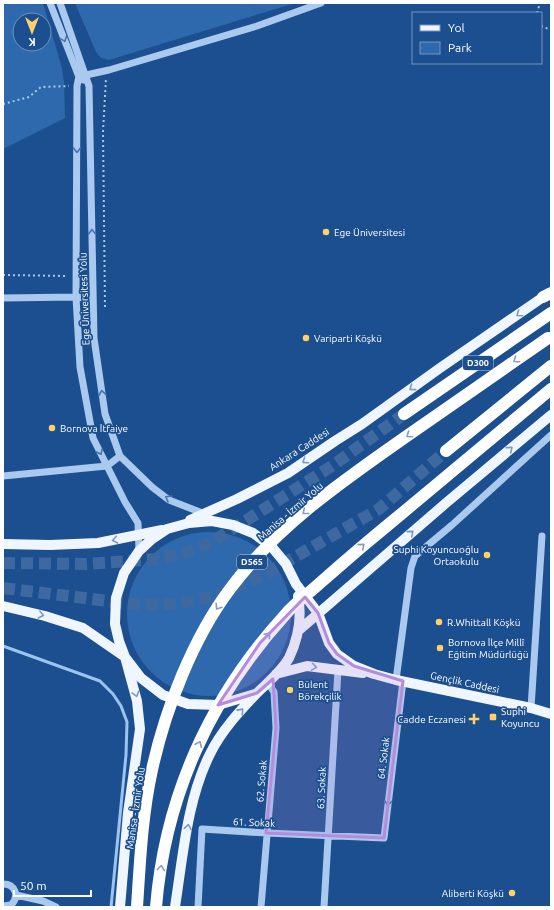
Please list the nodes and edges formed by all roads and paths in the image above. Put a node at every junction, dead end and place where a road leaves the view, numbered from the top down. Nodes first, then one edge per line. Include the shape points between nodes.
1 (50, 3) edge
2 (60, 3) edge
3 (321, 3) edge
4 (82, 76) junction
5 (106, 78) dead end
6 (77, 86) junction
7 (3, 104) edge
8 (3, 275) edge
9 (77, 276) junction
10 (548, 294) edge
11 (76, 297) junction
12 (3, 298) edge
13 (93, 299) junction
14 (105, 307) dead end
15 (551, 312) edge
16 (549, 337) edge
17 (551, 366) edge
18 (551, 389) edge
19 (404, 414) tunnel mouth
20 (551, 415) edge
21 (551, 435) edge
22 (446, 452) tunnel mouth
23 (120, 456) junction
24 (107, 466) junction
25 (3, 476) edge
26 (204, 514) junction
27 (233, 525) junction
28 (167, 529) junction
29 (138, 535) junction
30 (542, 536) dead end
31 (3, 544) edge
32 (139, 551) junction
33 (296, 584) junction
34 (3, 606) edge
35 (318, 613) junction
36 (298, 631) junction
37 (125, 657) junction
38 (338, 670) junction
39 (276, 674) junction
40 (374, 674) junction
41 (399, 680) junction
42 (268, 683) junction
43 (257, 693) junction
44 (531, 708) junction
45 (551, 714) edge
46 (266, 833) junction
47 (328, 835) junction
48 (384, 838) joint
49 (3, 884) edge
50 (16, 895) junction
51 (3, 906) edge
52 (56, 907) edge
53 (120, 907) edge
54 (137, 907) edge
55 (156, 907) edge
56 (175, 907) edge
57 (198, 907) edge
58 (261, 907) edge
59 (324, 907) edge

1 -> 4 street
2 - 4 street
3 - 4 street via 257,26
4 - 6 street, Ege Üniversitesi Yolu
13 -> 4 street, Ege Üniversitesi Yolu via 89,86
5 - 14 path
6 - 7 path via 41,87 29,97
6 -> 9 street, Ege Üniversitesi Yolu
8 - 9 path
9 - 11 street, Ege Üniversitesi Yolu
10 -> 26 main road, Ankara Caddesi via 288,473
11 - 12 street
11 - 13 street
11 -> 24 street, Ege Üniversitesi Yolu via 80,367 94,438
23 -> 13 street, Ege Üniversitesi Yolu via 105,414 94,338
15 - 19 highway, D300
16 -> 54 highway, Manisa - İzmir Yolu / D565, bridge via 346,479 288,526 257,556 229,590 208,622 190,657 160,740 145,812
17 - 22 highway
55 -> 18 highway, bridge via 163,854 174,806 186,774 218,706 260,643 286,613
35 -> 20 main road
21 - 41 street, 64. Sokak via 415,556 411,568
23 - 24 street
26 -> 23 street, Ege Üniversitesi Yolu via 169,500
24 - 25 street
24 - 29 street, Ege Üniversitesi Yolu via 138,523
26 - 27 street, Ege Üniversitesi Yolu
26 - 28 main road, Ankara Caddesi
27 - 28 main road via 212,521 189,523
27 - 33 main road via 253,533 271,546 286,564
28 - 29 main road, Ankara Caddesi
28 - 32 main road
29 -> 31 main road, Ankara Caddesi via 98,543
29 - 32 street, Ege Üniversitesi Yolu
30 - 44 street
32 - 37 main road via 124,573 116,598 115,624 118,641
33 - 35 main road, Gençlik Caddesi
33 - 36 main road via 300,608
34 -> 37 main road via 83,628
35 - 36 main road
35 - 40 main road, Gençlik Caddesi via 329,643 337,654 354,666
36 - 39 main road via 288,659
37 - 43 main road via 146,682 163,694 188,704 218,705
37 -> 53 main road via 137,701 140,729 128,813
39 -> 38 main road, Gençlik Caddesi via 307,666
38 - 40 main road, Gençlik Caddesi
38 - 47 street, 63. Sokak
39 - 42 main road
40 - 41 main road, Gençlik Caddesi
41 - 44 main road, Gençlik Caddesi
41 -> 48 street, 64. Sokak
42 - 43 main road
42 - 46 street, 62. Sokak via 274,692 276,728
56 -> 43 main road via 192,800 210,754 226,727
44 - 45 main road, Gençlik Caddesi
46 - 47 street, 61. Sokak
46 - 57 street, 61. Sokak via 202,829
46 - 58 street, 62. Sokak
47 - 48 street, 61. Sokak
47 - 59 street, 63. Sokak
49 - 50 street via 11,886
50 - 51 street via 14,902
50 - 52 street via 43,901

